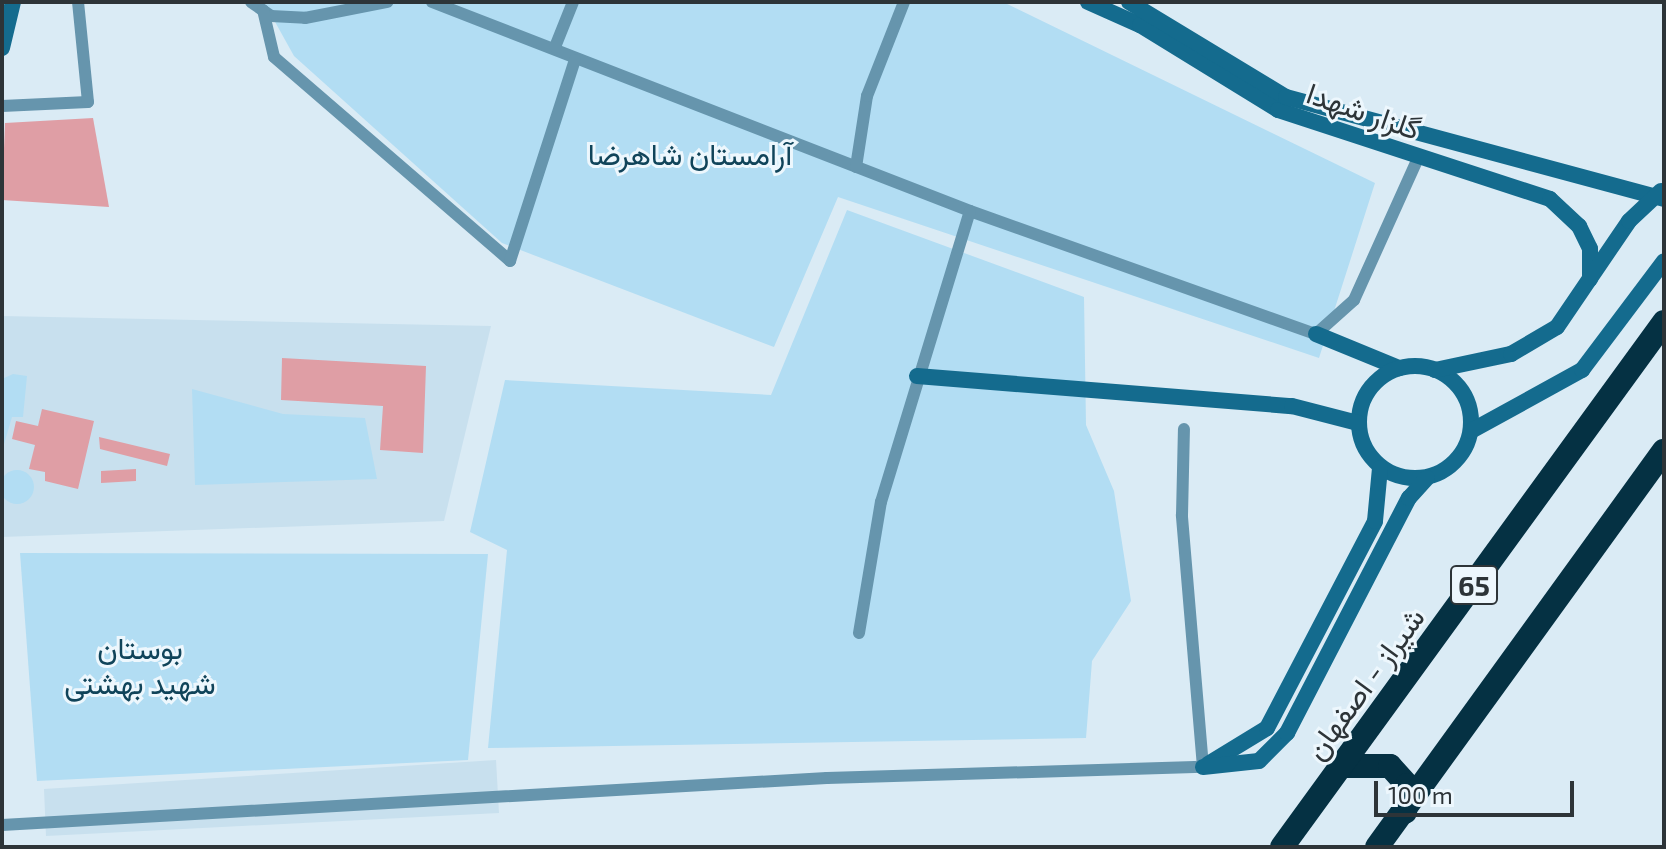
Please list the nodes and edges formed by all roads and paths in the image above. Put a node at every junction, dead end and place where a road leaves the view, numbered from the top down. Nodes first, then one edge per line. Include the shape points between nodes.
1 (13, 2) edge
2 (78, 2) edge
3 (251, 2) edge
4 (387, 2) edge
5 (432, 2) edge
6 (573, 2) edge
7 (904, 2) edge
8 (1088, 2) edge
9 (1129, 2) edge
10 (263, 10) junction
11 (555, 47) junction
12 (2, 48) edge
13 (575, 60) junction
14 (2, 106) edge
15 (1418, 158) junction
16 (856, 167) junction
17 (1660, 195) edge
18 (970, 211) junction
19 (1664, 261) edge
20 (1590, 279) junction
21 (1664, 322) edge
22 (1316, 334) junction
23 (1399, 368) junction
24 (1435, 370) junction
25 (917, 376) junction
26 (1358, 423) junction
27 (1184, 429) dead end
28 (1471, 431) junction
29 (1664, 451) edge
30 (1380, 468) junction
31 (1427, 478) junction
32 (859, 633) dead end
33 (1345, 766) junction
34 (1203, 767) junction
35 (1405, 812) junction
36 (2, 825) edge
37 (1282, 847) edge
38 (1377, 847) edge

1 - 12 street
2 - 14 street via 88,102
3 - 10 street
4 - 10 street via 305,18
5 - 11 street
6 - 11 street
7 - 16 street via 867,96
8 - 15 street, گلزار شهدا via 1140,25 1278,110
9 - 17 street, گلزار شهدا via 1286,97
10 - 13 street via 274,57 510,261
11 - 13 street
13 - 16 street
15 - 20 street, گلزار شهدا via 1566,207 1590,249
15 - 22 street via 1354,300
16 - 18 street
17 - 20 street
18 - 22 street
18 - 25 street
19 - 28 street via 1582,370
20 - 24 street via 1538,340 1483,362
21 - 33 highway, شیراز - اصفهان / 65
22 - 23 street
23 - 24 street
23 - 26 street via 1367,392
24 - 28 street via 1466,399
25 - 26 street via 1292,406
25 - 32 street via 881,502
26 - 30 street
27 - 34 street via 1182,515
28 - 31 street via 1456,461
29 - 35 highway, 65
30 - 31 street
30 - 34 street via 1375,521 1267,728
31 - 34 street via 1404,507 1287,733 1259,761
33 - 35 highway via 1390,766 1407,785
33 - 37 highway, شیراز - اصفهان / 65
34 - 36 street via 827,778
35 - 38 highway, 65

